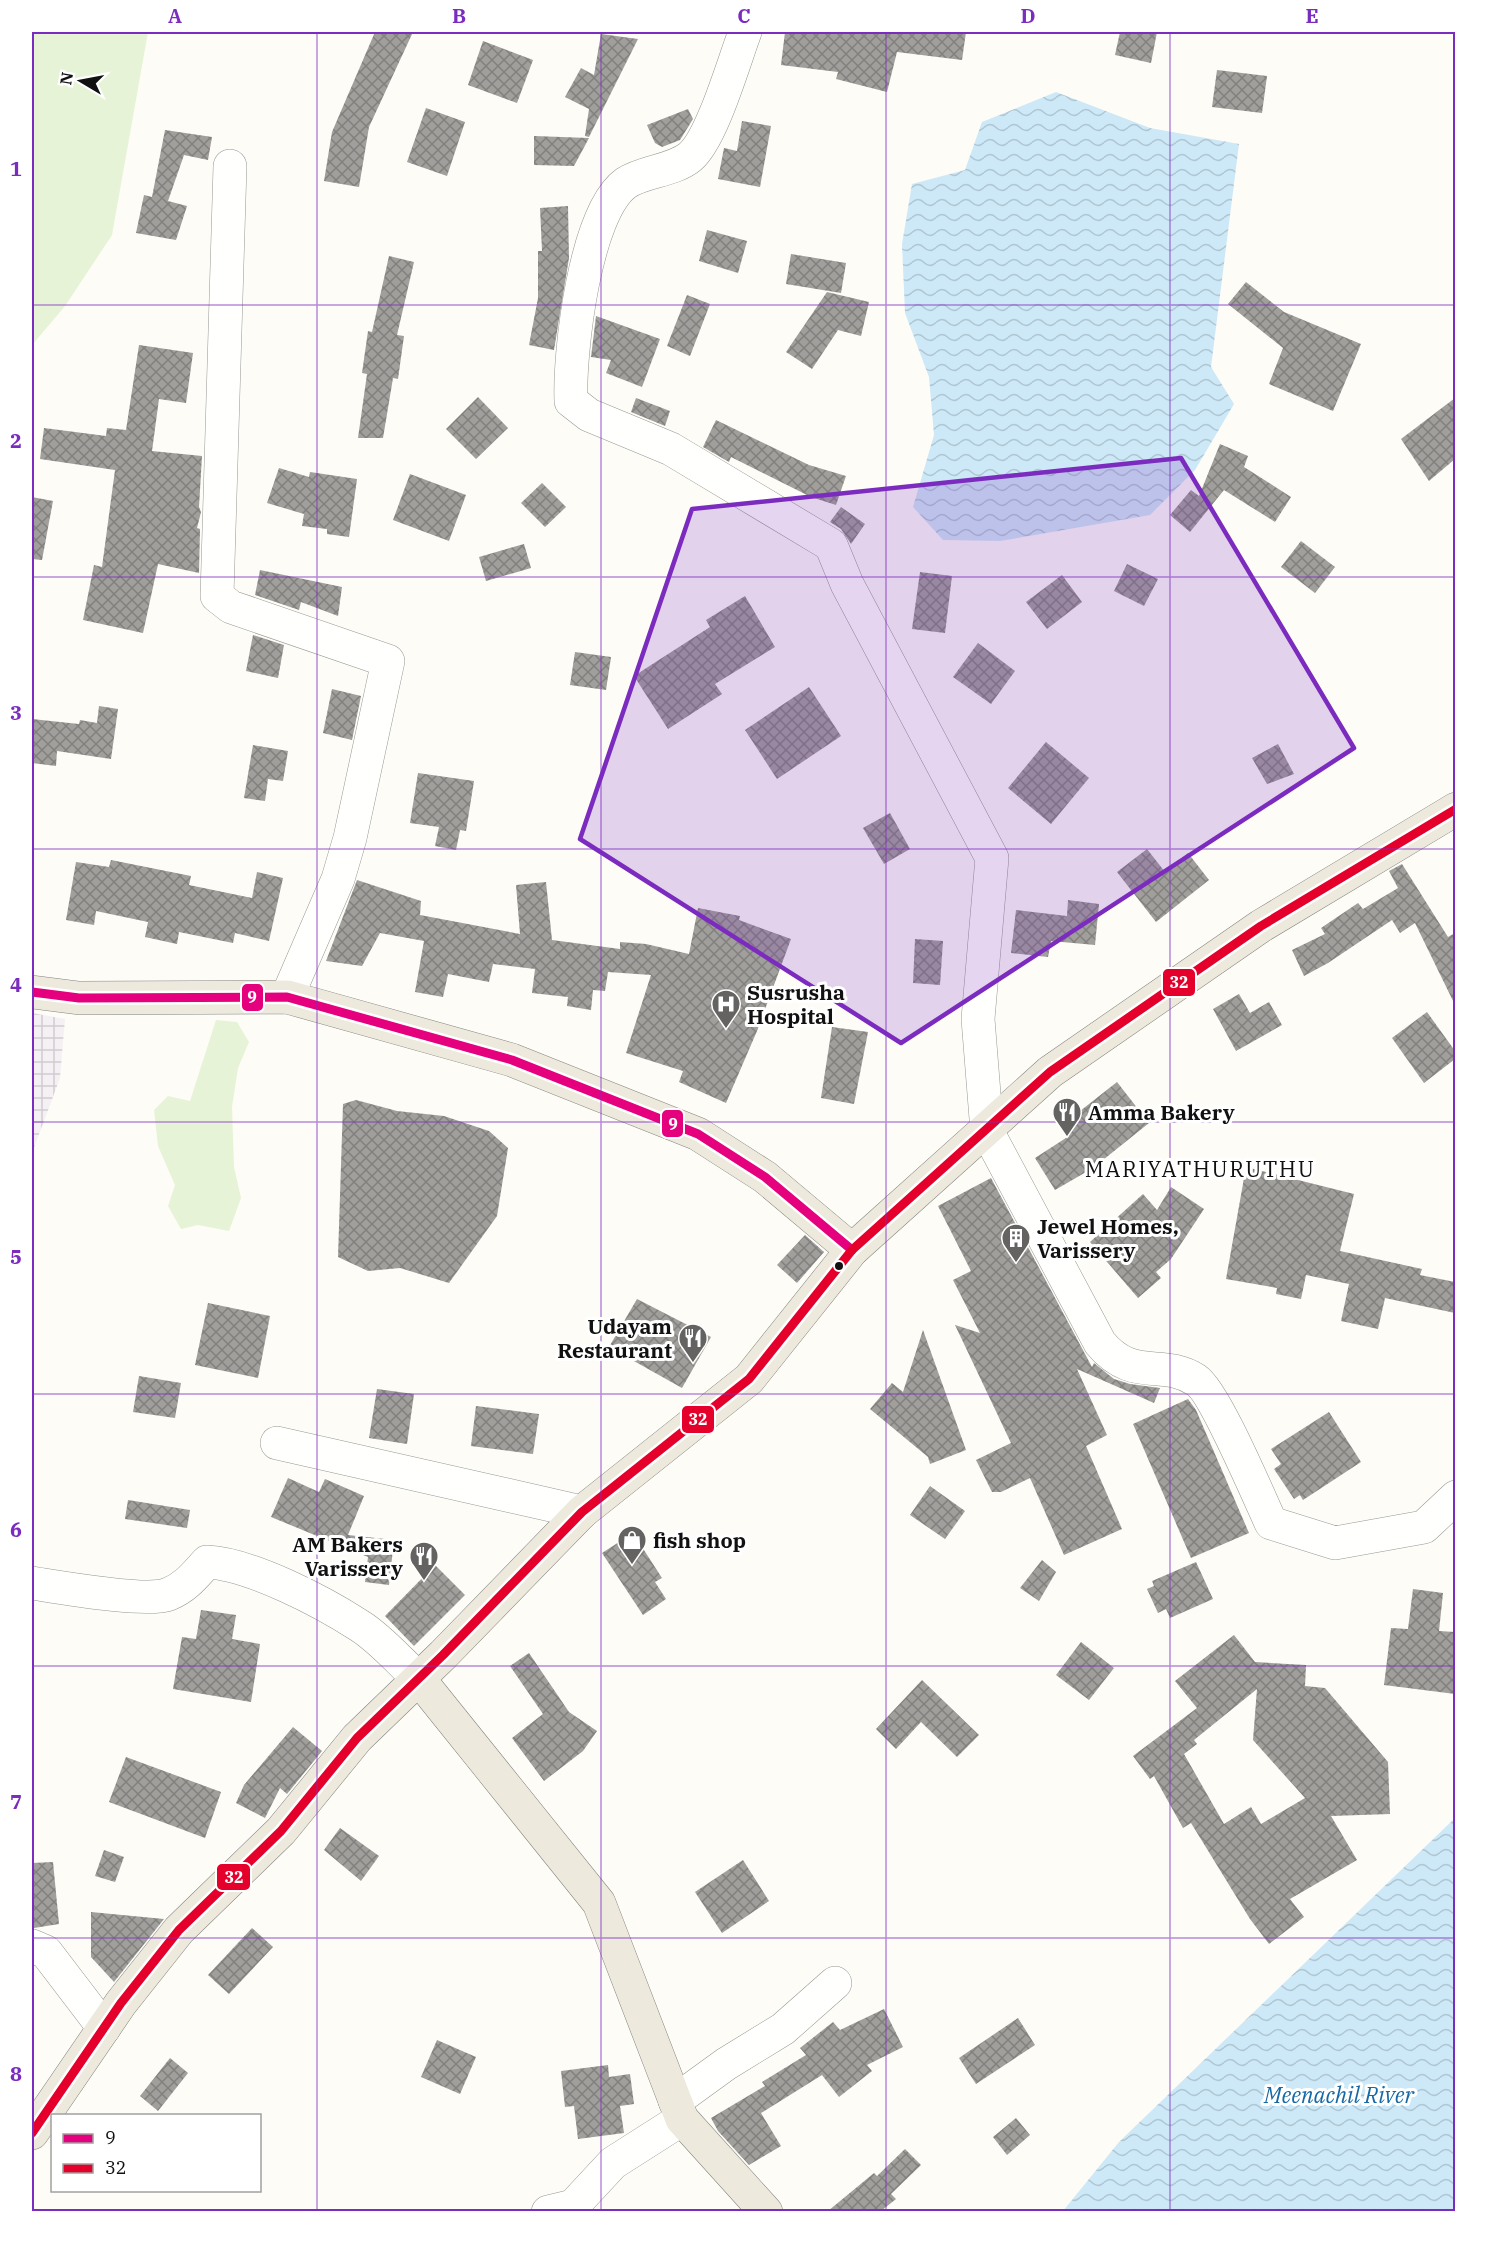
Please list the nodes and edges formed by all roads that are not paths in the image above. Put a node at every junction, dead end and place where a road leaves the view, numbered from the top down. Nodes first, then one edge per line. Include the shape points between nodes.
1 (745, 32) edge
2 (230, 166) dead end
3 (1455, 809) edge
4 (32, 992) edge
5 (287, 997) junction
6 (987, 1131) junction
7 (852, 1250) junction
8 (276, 1443) dead end
9 (1455, 1497) edge
10 (582, 1512) junction
11 (32, 1584) edge
12 (419, 1679) junction
13 (32, 1946) edge
14 (835, 1983) dead end
15 (104, 2028) junction
16 (678, 2110) junction
17 (32, 2133) edge
18 (548, 2211) edge
19 (766, 2211) edge

1 - 6 street via 702,141 689,158 626,183 608,203 586,267 571,345 571,401 589,415 671,449 831,545 847,584 992,858 978,1019
2 - 5 street via 217,596 231,607 388,661 338,879
3 - 6 main road via 1261,926 1083,1048 1050,1072
4 - 5 main road via 79,998
5 - 7 main road via 512,1060 698,1134 765,1177
6 - 7 main road
6 - 9 street via 1100,1343 1129,1366 1187,1374 1199,1381 1214,1403 1271,1523 1335,1543 1424,1527
7 - 10 main road via 749,1379
8 - 10 street
10 - 12 main road
11 - 12 street via 120,1595 166,1596 187,1585 207,1562 225,1563 282,1584 362,1627
12 - 15 main road via 357,1738 281,1831 179,1930
12 - 16 main road via 599,1903
13 - 15 street via 46,1952
14 - 16 street via 783,2029 726,2064
15 - 17 main road
16 - 18 street via 613,2163 573,2206
16 - 19 main road

